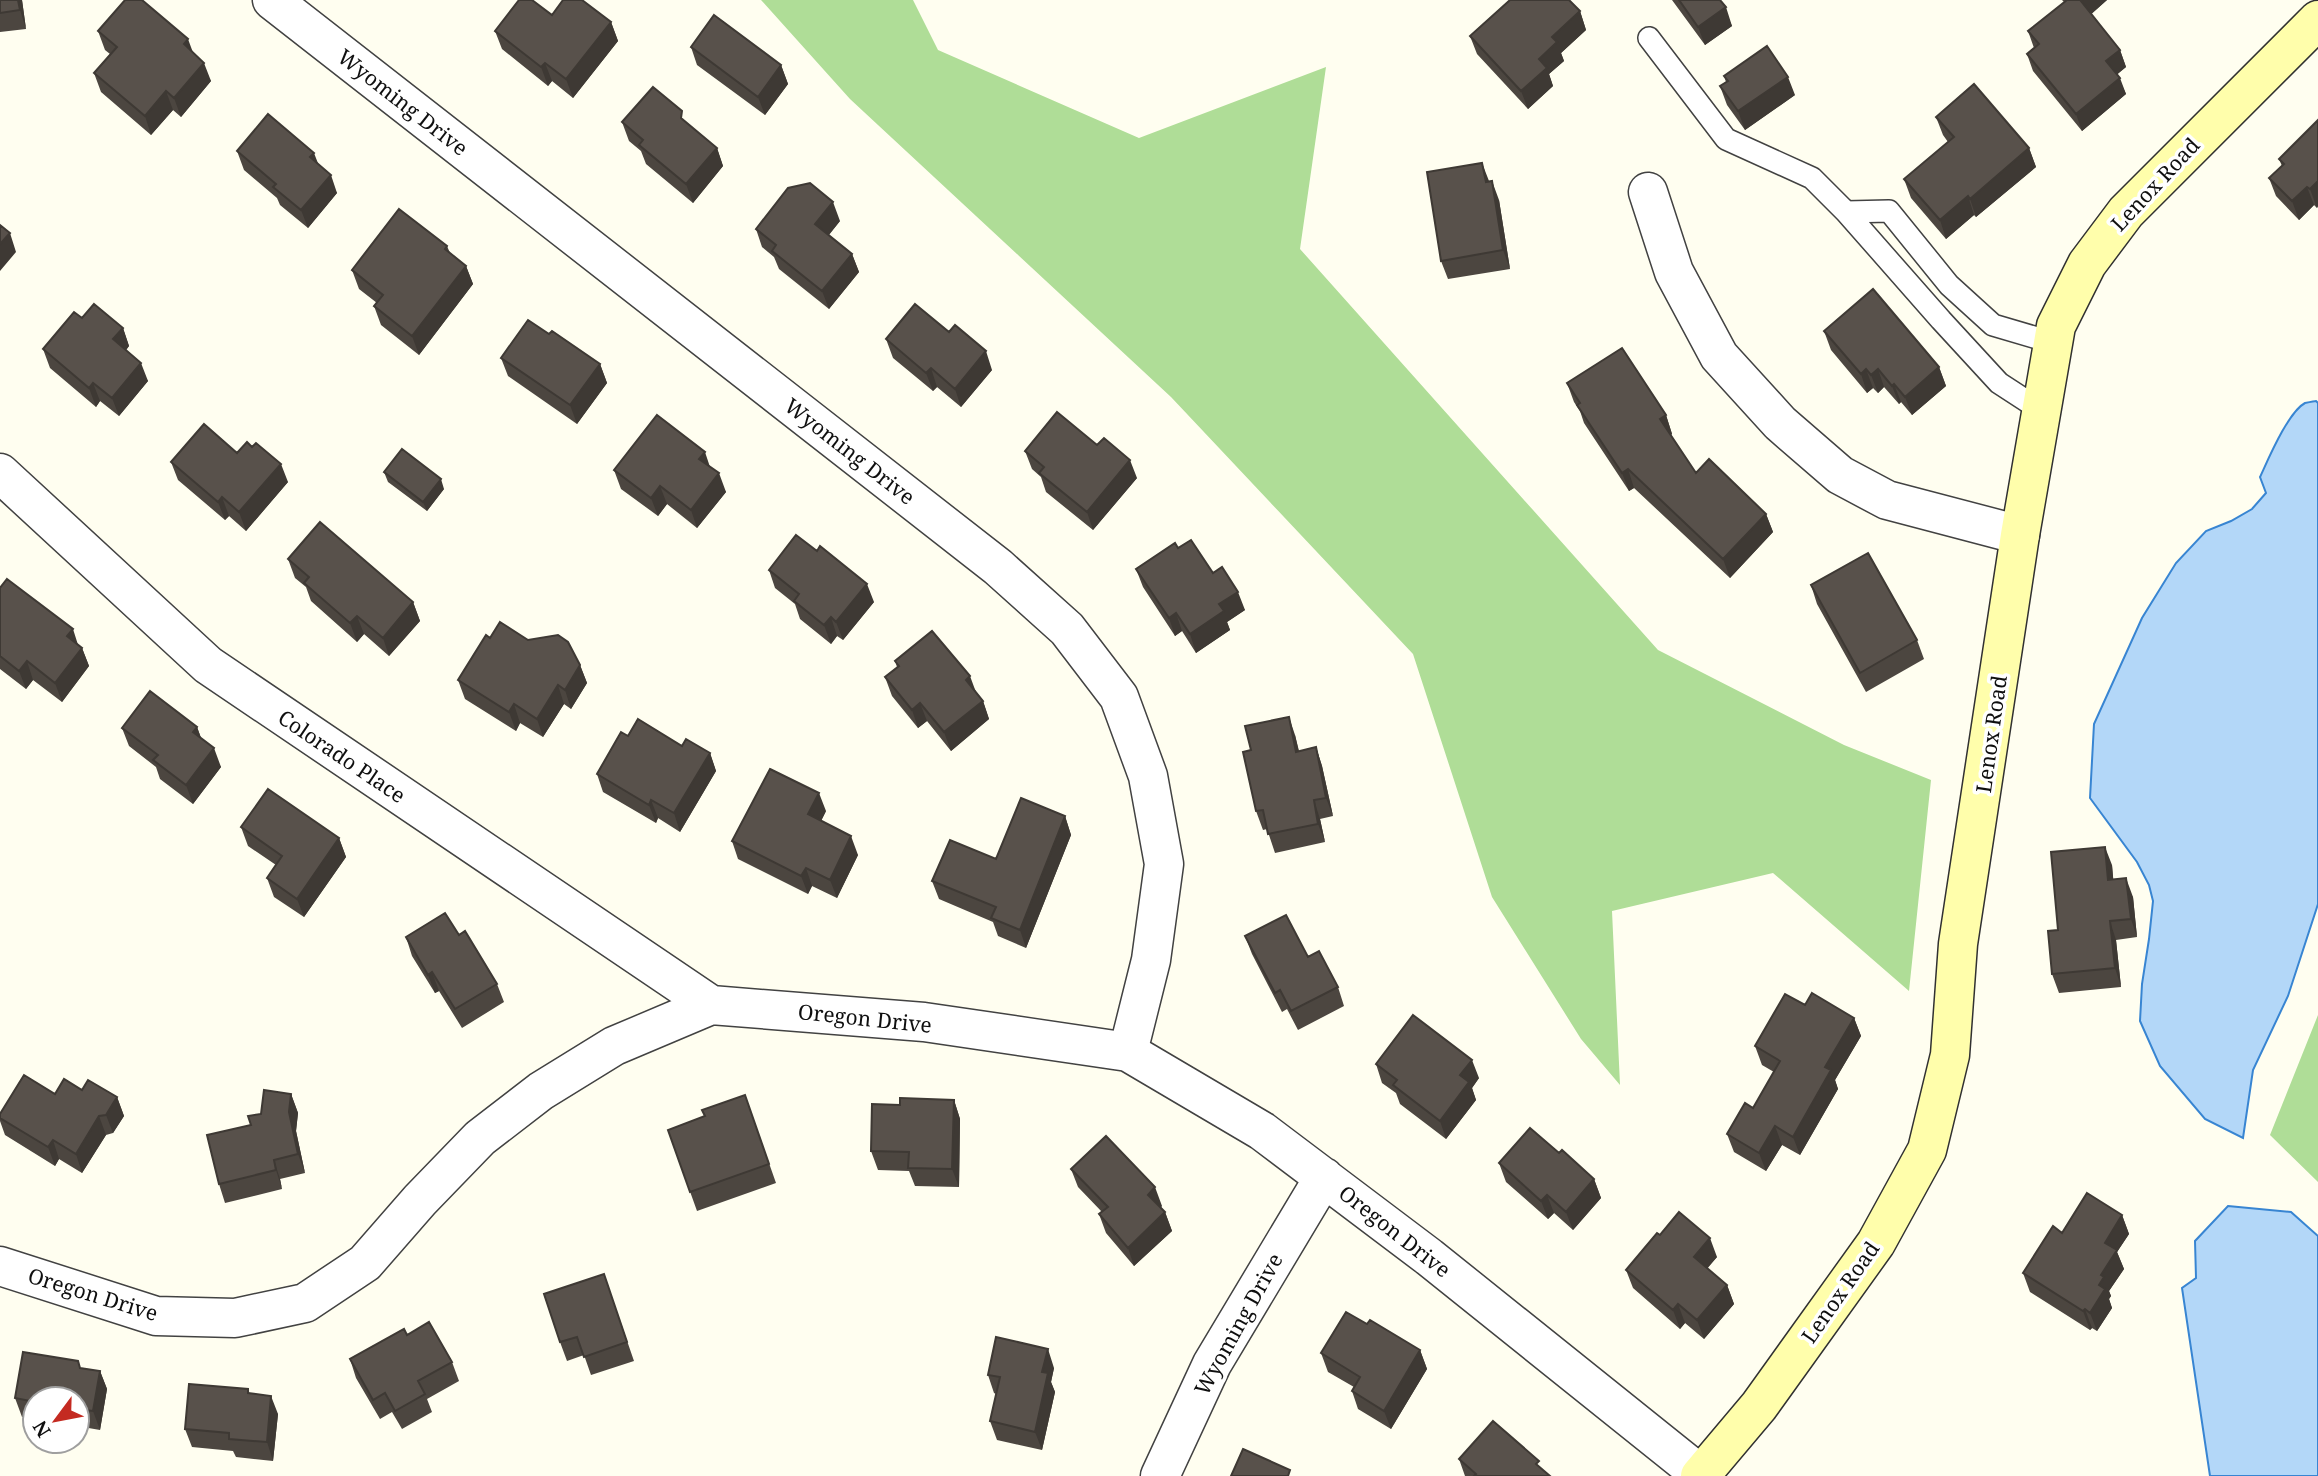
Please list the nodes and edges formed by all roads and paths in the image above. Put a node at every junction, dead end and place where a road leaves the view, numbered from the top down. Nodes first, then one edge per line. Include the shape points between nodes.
1 (272, 0) edge
2 (2318, 20) edge
3 (1649, 38) dead end
4 (1648, 192) dead end
5 (1846, 212) junction
6 (1949, 285) junction
7 (1941, 320) junction
8 (2054, 343) junction
9 (2042, 411) junction
10 (0, 474) edge
11 (2020, 535) junction
12 (711, 1005) junction
13 (1128, 1052) junction
14 (1324, 1177) junction
15 (0, 1266) edge
16 (1701, 1475) edge
17 (1160, 1476) edge

1 - 13 street, Wyoming Drive via 998,567 1067,629 1119,697 1148,776 1164,864 1151,960
2 - 8 street, Lenox Road via 2126,212 2087,264 2056,326
3 - 5 lane via 1726,139 1812,178
4 - 11 street via 1674,272 1719,356 1780,423 1840,475 1887,500
5 - 6 lane via 1889,211
5 - 7 lane
6 - 7 lane
6 - 8 lane via 1993,325
7 - 9 lane via 1999,383
8 - 9 street, Lenox Road
9 - 11 street, Lenox Road
10 - 12 street, Colorado Place via 208,665
11 - 16 street, Lenox Road via 1958,944 1950,1055 1927,1150 1876,1243 1759,1406
12 - 13 street, Oregon Drive via 924,1022
12 - 15 street, Oregon Drive via 614,1045 541,1091 480,1138 365,1263 305,1303 235,1318 156,1316
13 - 14 street, Oregon Drive via 1262,1130
14 - 16 street, Oregon Drive
14 - 17 street, Wyoming Drive via 1212,1364

